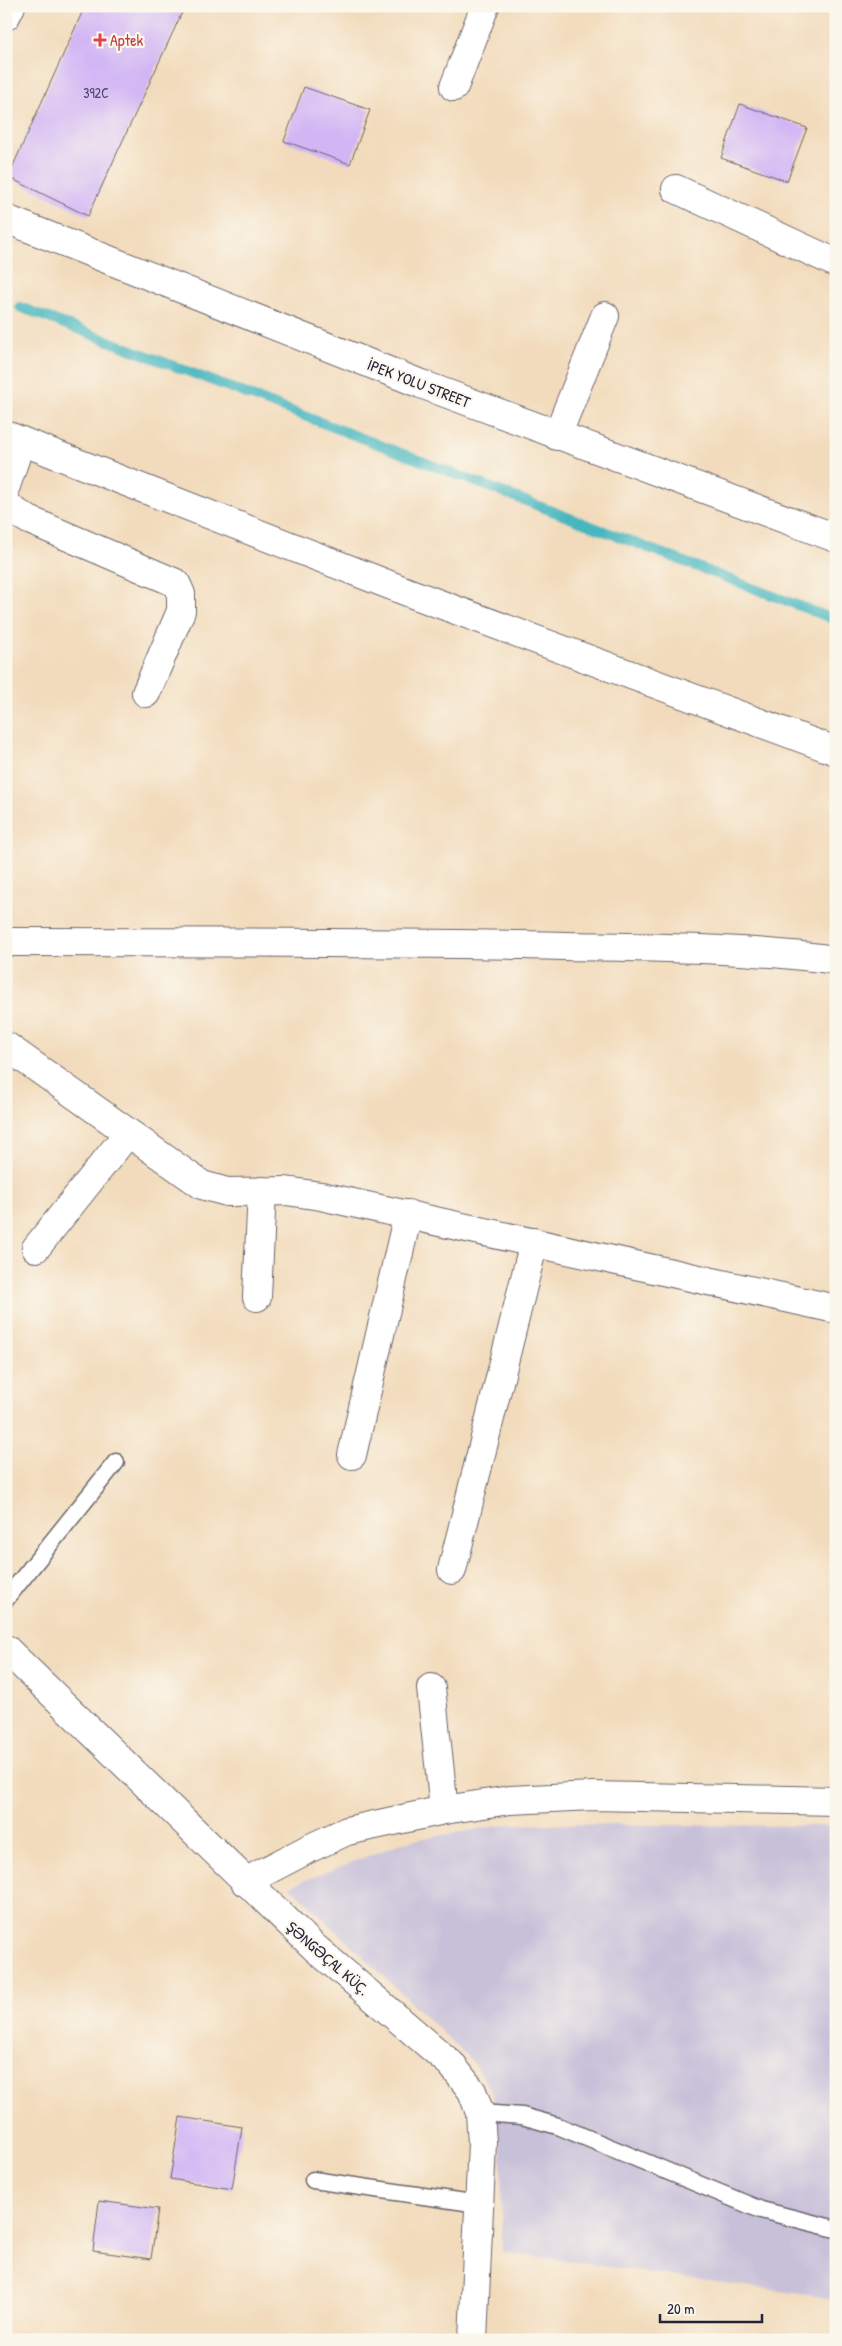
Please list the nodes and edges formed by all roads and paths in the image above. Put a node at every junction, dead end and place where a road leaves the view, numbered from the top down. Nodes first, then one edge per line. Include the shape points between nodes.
1 (11, 6) edge
2 (485, 6) edge
3 (6, 16) edge
4 (454, 87) dead end
5 (676, 189) dead end
6 (6, 219) edge
7 (836, 263) edge
8 (605, 316) dead end
9 (557, 436) junction
10 (14, 438) edge
11 (6, 486) edge
12 (6, 501) edge
13 (836, 538) edge
14 (146, 693) dead end
15 (836, 752) edge
16 (6, 942) edge
17 (836, 960) edge
18 (6, 1046) edge
19 (128, 1133) junction
20 (262, 1191) junction
21 (408, 1214) junction
22 (534, 1242) junction
23 (36, 1248) dead end
24 (257, 1297) dead end
25 (836, 1309) edge
26 (352, 1455) dead end
27 (116, 1462) dead end
28 (452, 1570) dead end
29 (6, 1599) edge
30 (6, 1649) edge
31 (431, 1688) dead end
32 (836, 1801) edge
33 (444, 1810) junction
34 (245, 1882) junction
35 (480, 2113) junction
36 (313, 2180) dead end
37 (479, 2204) junction
38 (836, 2229) edge
39 (473, 2340) edge

1 - 3 street
2 - 4 street
5 - 7 street
6 - 9 street, İPEK YOLU STREET
8 - 9 street
9 - 13 street, İPEK YOLU STREET
10 - 11 street
10 - 15 street via 410,594
12 - 14 street via 9,508 29,520 176,583 181,594 181,611
16 - 17 street via 310,941 681,948 774,952
18 - 19 street
19 - 20 street via 202,1185 227,1192
19 - 23 street
20 - 21 street via 286,1190
20 - 24 street
21 - 22 street
21 - 26 street
22 - 25 street
22 - 28 street
27 - 29 lane
30 - 34 street, ŞƏNGƏÇAL KÜÇ.
31 - 33 street
32 - 33 street via 593,1796 510,1800
33 - 34 street via 347,1831
34 - 35 street, ŞƏNGƏÇAL KÜÇ. via 314,1947 450,2064 472,2091
35 - 37 street, ŞƏNGƏÇAL KÜÇ.
35 - 38 lane via 522,2116 558,2126 761,2210
36 - 37 lane
37 - 39 street, ŞƏNGƏÇAL KÜÇ.

